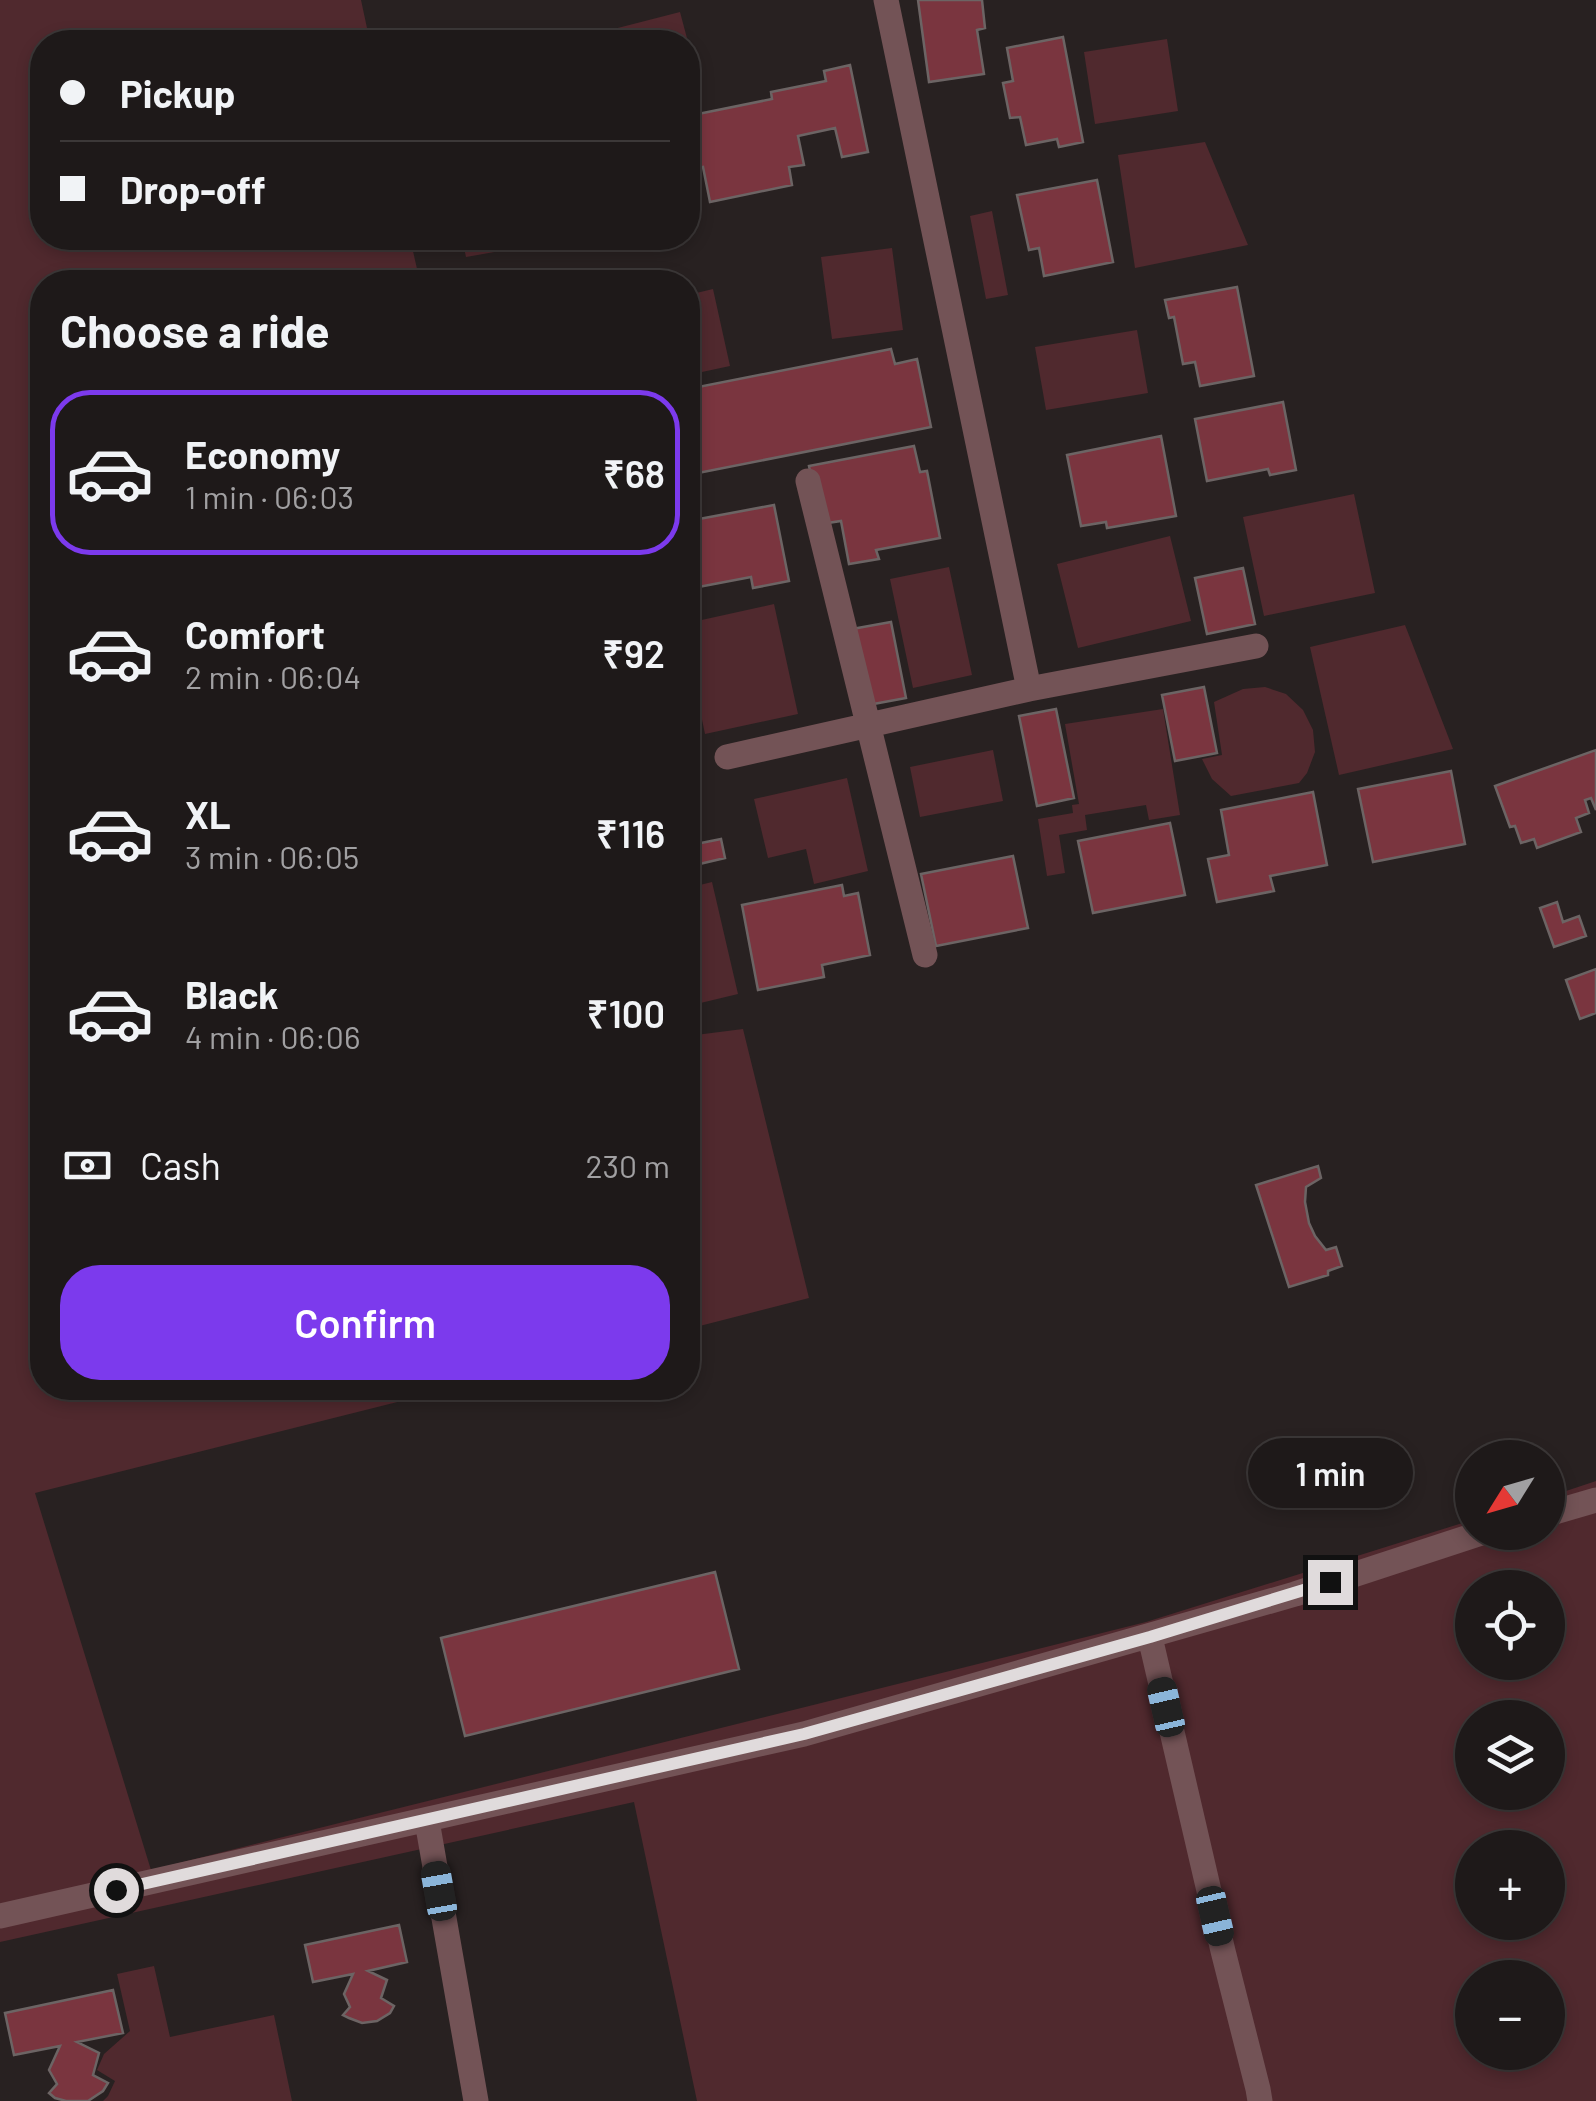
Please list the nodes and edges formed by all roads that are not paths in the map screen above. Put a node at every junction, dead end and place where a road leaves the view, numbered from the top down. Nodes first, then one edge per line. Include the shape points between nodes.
1 (886, 0) edge
2 (808, 481) dead end
3 (1256, 646) dead end
4 (1030, 689) junction
5 (868, 726) junction
6 (727, 758) dead end
7 (924, 955) dead end
8 (1596, 1500) edge
9 (1565, 1509) edge
10 (1455, 1542) edge
11 (1150, 1637) junction
12 (427, 1822) junction
13 (0, 1916) edge
14 (476, 2101) edge
15 (1260, 2101) edge

1 - 4 street
2 - 5 street
3 - 4 street
4 - 5 street
5 - 6 street
5 - 7 street
8 - 9 street
10 - 11 street
11 - 12 street via 804,1734
11 - 15 street
12 - 13 street
12 - 14 street

